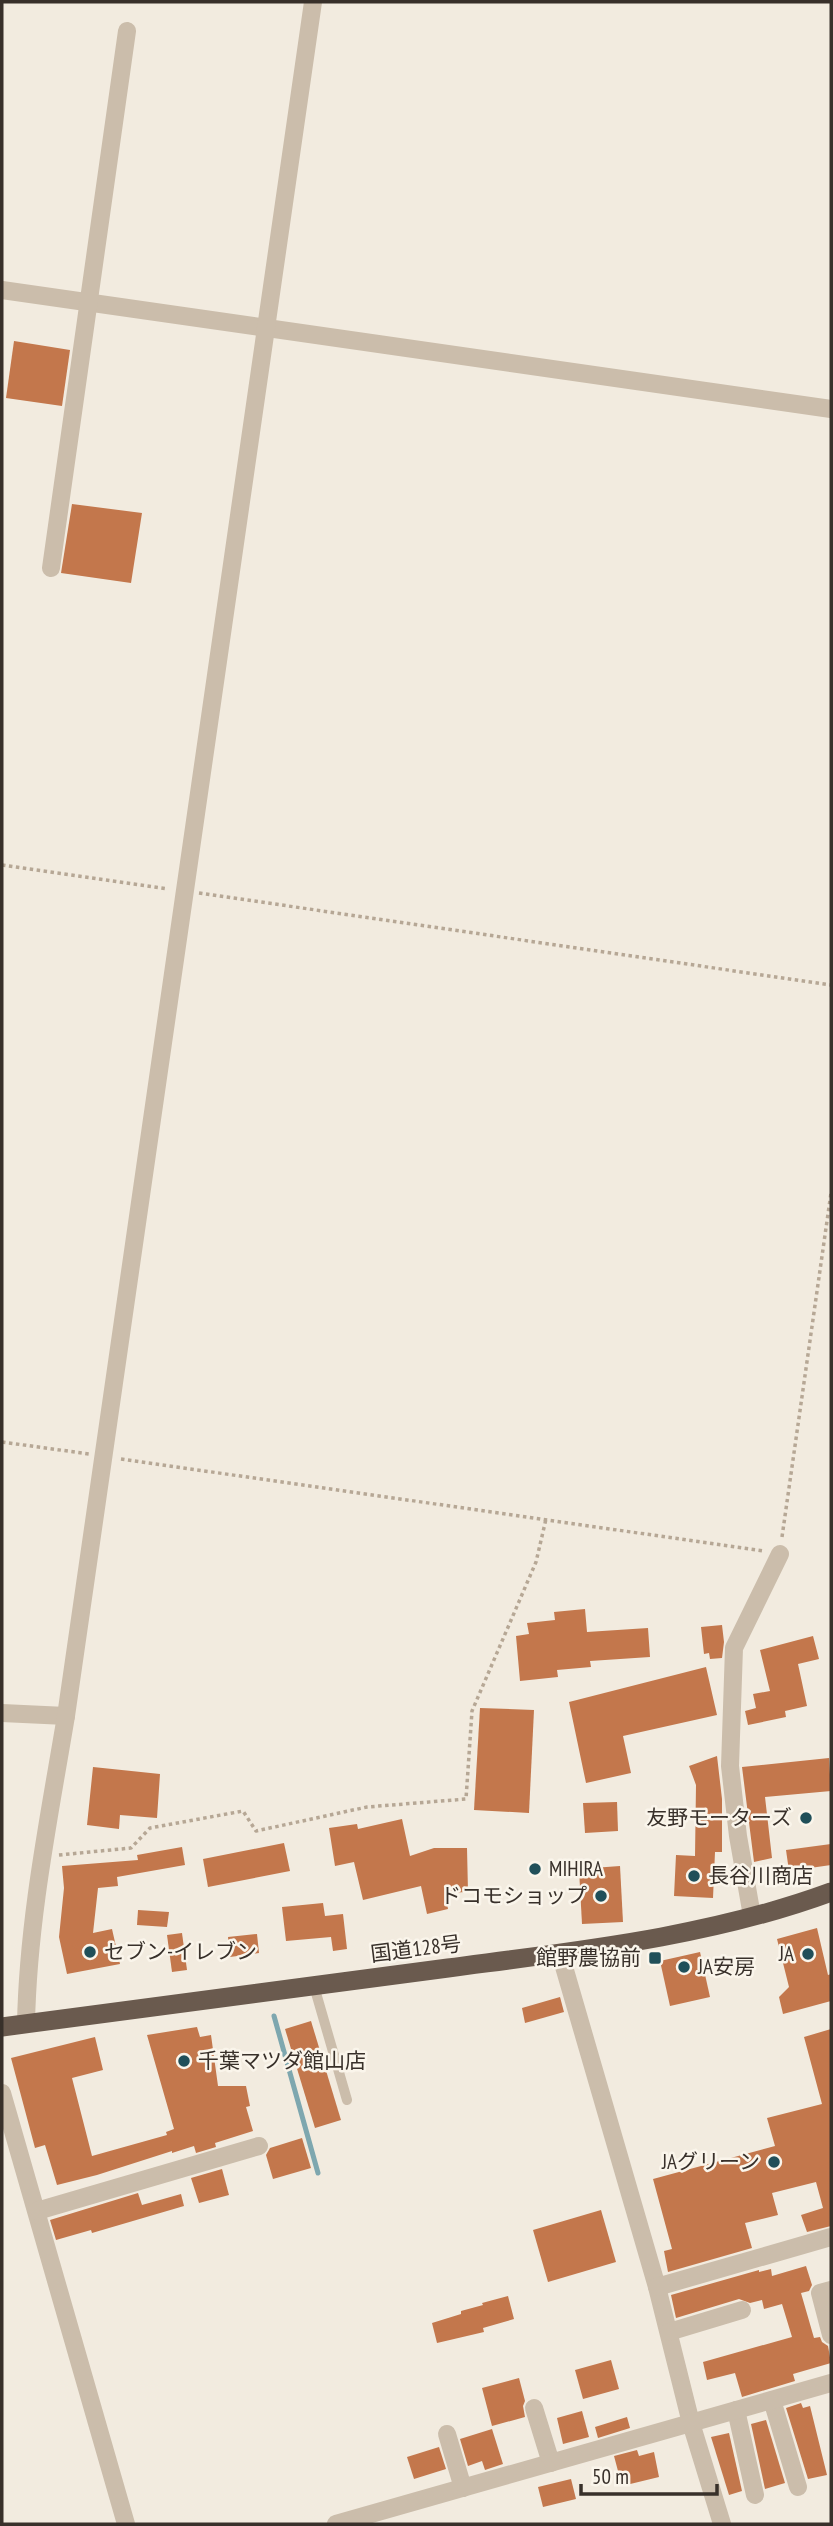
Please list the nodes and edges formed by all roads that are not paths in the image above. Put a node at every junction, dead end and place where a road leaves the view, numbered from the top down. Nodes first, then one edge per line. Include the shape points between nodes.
1 (313, 2) edge
2 (128, 31) dead end
3 (2, 290) edge
4 (90, 302) junction
5 (266, 327) junction
6 (831, 409) edge
7 (51, 568) dead end
8 (780, 1553) road end
9 (2, 1713) edge
10 (66, 1716) junction
11 (831, 1892) edge
12 (752, 1916) junction
13 (560, 1953) junction
14 (314, 1986) junction
15 (26, 2024) junction
16 (2, 2027) edge
17 (2, 2093) edge
18 (347, 2100) dead end
19 (258, 2146) dead end
20 (37, 2211) junction
21 (831, 2237) edge
22 (657, 2287) junction
23 (831, 2290) edge
24 (742, 2310) dead end
25 (669, 2332) junction
26 (831, 2335) edge
27 (831, 2383) edge
28 (772, 2400) junction
29 (534, 2408) dead end
30 (736, 2410) junction
31 (691, 2423) junction
32 (447, 2434) dead end
33 (551, 2463) junction
34 (798, 2487) dead end
35 (463, 2488) junction
36 (755, 2495) dead end
37 (126, 2524) edge
38 (336, 2524) edge
39 (722, 2524) edge

1 - 5 street
2 - 4 street
3 - 4 street
4 - 5 street
4 - 7 street
5 - 6 street
5 - 10 street
8 - 12 street via 734,1648 730,1766
9 - 10 street
10 - 15 street via 27,1972
11 - 12 highway, 国道128号
12 - 13 highway, 国道128号 via 668,1936
13 - 14 highway, 国道128号
13 - 22 street
14 - 15 highway, 国道128号
14 - 18 lane
15 - 16 highway, 国道128号
17 - 20 street
19 - 20 street
20 - 37 street
21 - 22 street
22 - 25 street
23 - 26 street via 820,2293
24 - 25 street
25 - 31 street
27 - 28 street
28 - 30 street
28 - 34 street
29 - 33 street
30 - 31 street
30 - 36 street
31 - 33 street
31 - 39 street
32 - 35 street
33 - 35 street
35 - 38 street

